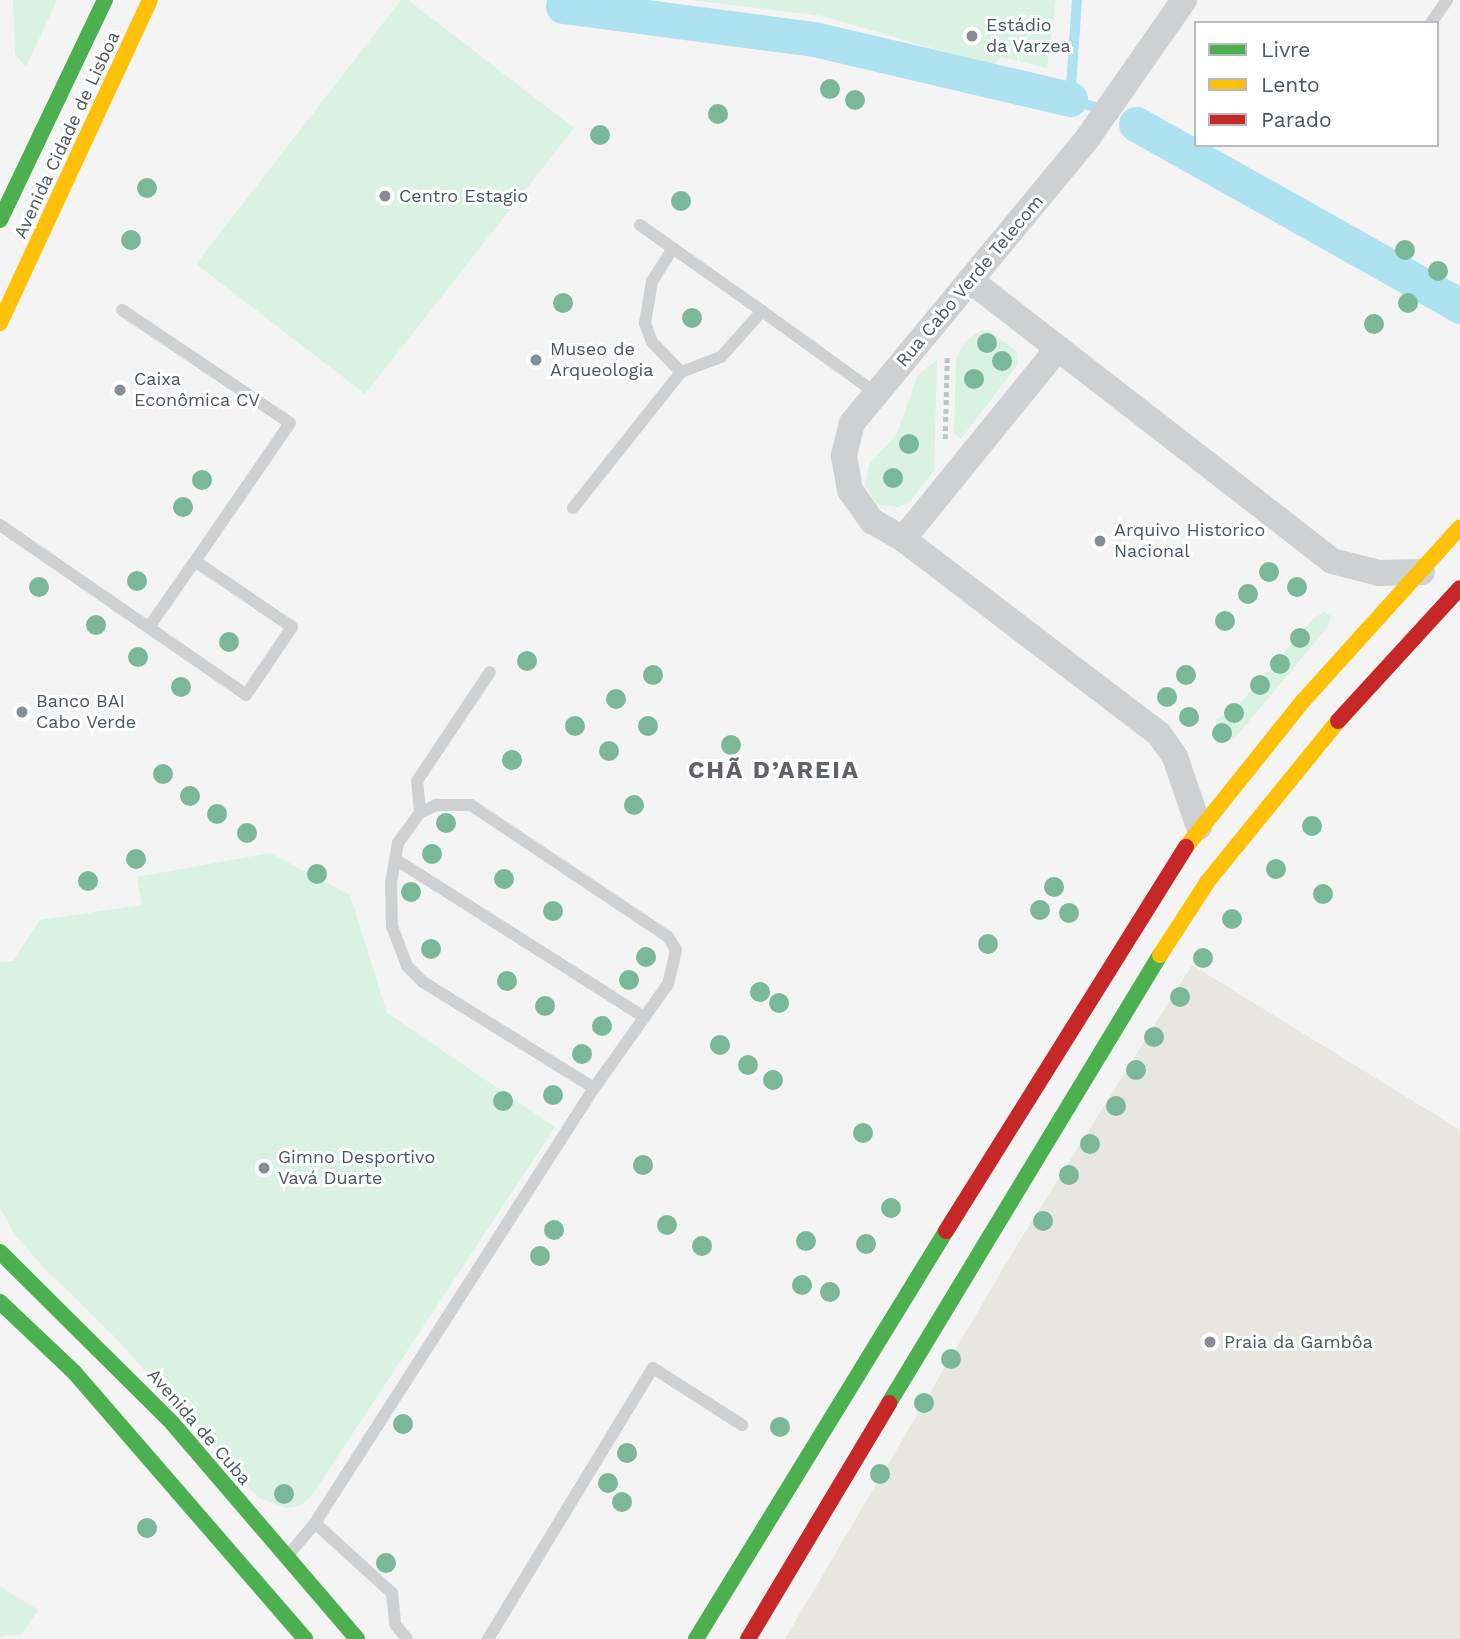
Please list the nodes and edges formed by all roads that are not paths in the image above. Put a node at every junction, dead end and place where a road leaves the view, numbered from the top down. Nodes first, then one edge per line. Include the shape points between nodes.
1 (105, 0) edge
2 (150, 0) edge
3 (1447, 0) edge
4 (1181, 5) edge
5 (1432, 21) edge
6 (0, 220) edge
7 (640, 225) dead end
8 (673, 248) junction
9 (970, 280) junction
10 (122, 310) dead end
11 (762, 311) junction
12 (0, 323) edge
13 (1058, 348) junction
14 (681, 372) junction
15 (877, 394) junction
16 (573, 508) dead end
17 (0, 526) edge
18 (1460, 527) edge
19 (903, 539) junction
20 (195, 561) junction
21 (1422, 572) junction
22 (1460, 588) edge
23 (149, 627) junction
24 (490, 672) dead end
25 (420, 813) junction
26 (1199, 827) junction
27 (395, 859) junction
28 (644, 1017) junction
29 (594, 1088) junction
30 (0, 1252) edge
31 (0, 1302) edge
32 (742, 1425) dead end
33 (315, 1523) junction
34 (285, 1558) junction
35 (293, 1625) junction
36 (280, 1639) edge
37 (305, 1639) edge
38 (357, 1639) edge
39 (407, 1639) edge
40 (488, 1639) edge
41 (696, 1639) edge
42 (748, 1639) edge

1 - 6 main road, Avenida Cidade de Lisboa
2 - 12 main road, Avenida Cidade de Lisboa
3 - 5 lane
4 - 9 street, Rua Cabo Verde Telecom via 1087,139
7 - 8 lane
8 - 11 lane
8 - 14 lane via 652,281 645,323 652,342
9 - 13 street
9 - 15 street, Rua Cabo Verde Telecom
10 - 20 lane via 290,424
11 - 14 lane via 721,357
11 - 15 lane
13 - 19 street
13 - 21 street via 1332,561 1379,573
14 - 16 lane
15 - 19 street, Rua Cabo Verde Telecom via 852,424 844,456 849,490 872,521
17 - 23 lane
18 - 21 main road
19 - 26 street via 1159,734 1175,757
20 - 23 lane
20 - 23 lane via 292,627 246,695
21 - 26 main road via 1303,701
22 - 42 main road via 1336,723 1208,881 1093,1060
24 - 25 lane via 417,781
25 - 27 lane via 407,825
25 - 28 lane via 436,805 471,804 668,937 676,950 675,967
26 - 41 main road via 1123,943
27 - 28 lane
27 - 29 lane via 392,926 407,966 423,982
28 - 29 lane
29 - 33 lane
30 - 34 main road, Avenida de Cuba via 136,1384
31 - 35 main road via 82,1381
32 - 40 lane via 653,1368
33 - 34 lane
33 - 39 lane via 392,1593 395,1624
34 - 38 main road, Avenida de Cuba
35 - 36 lane
35 - 37 main road

